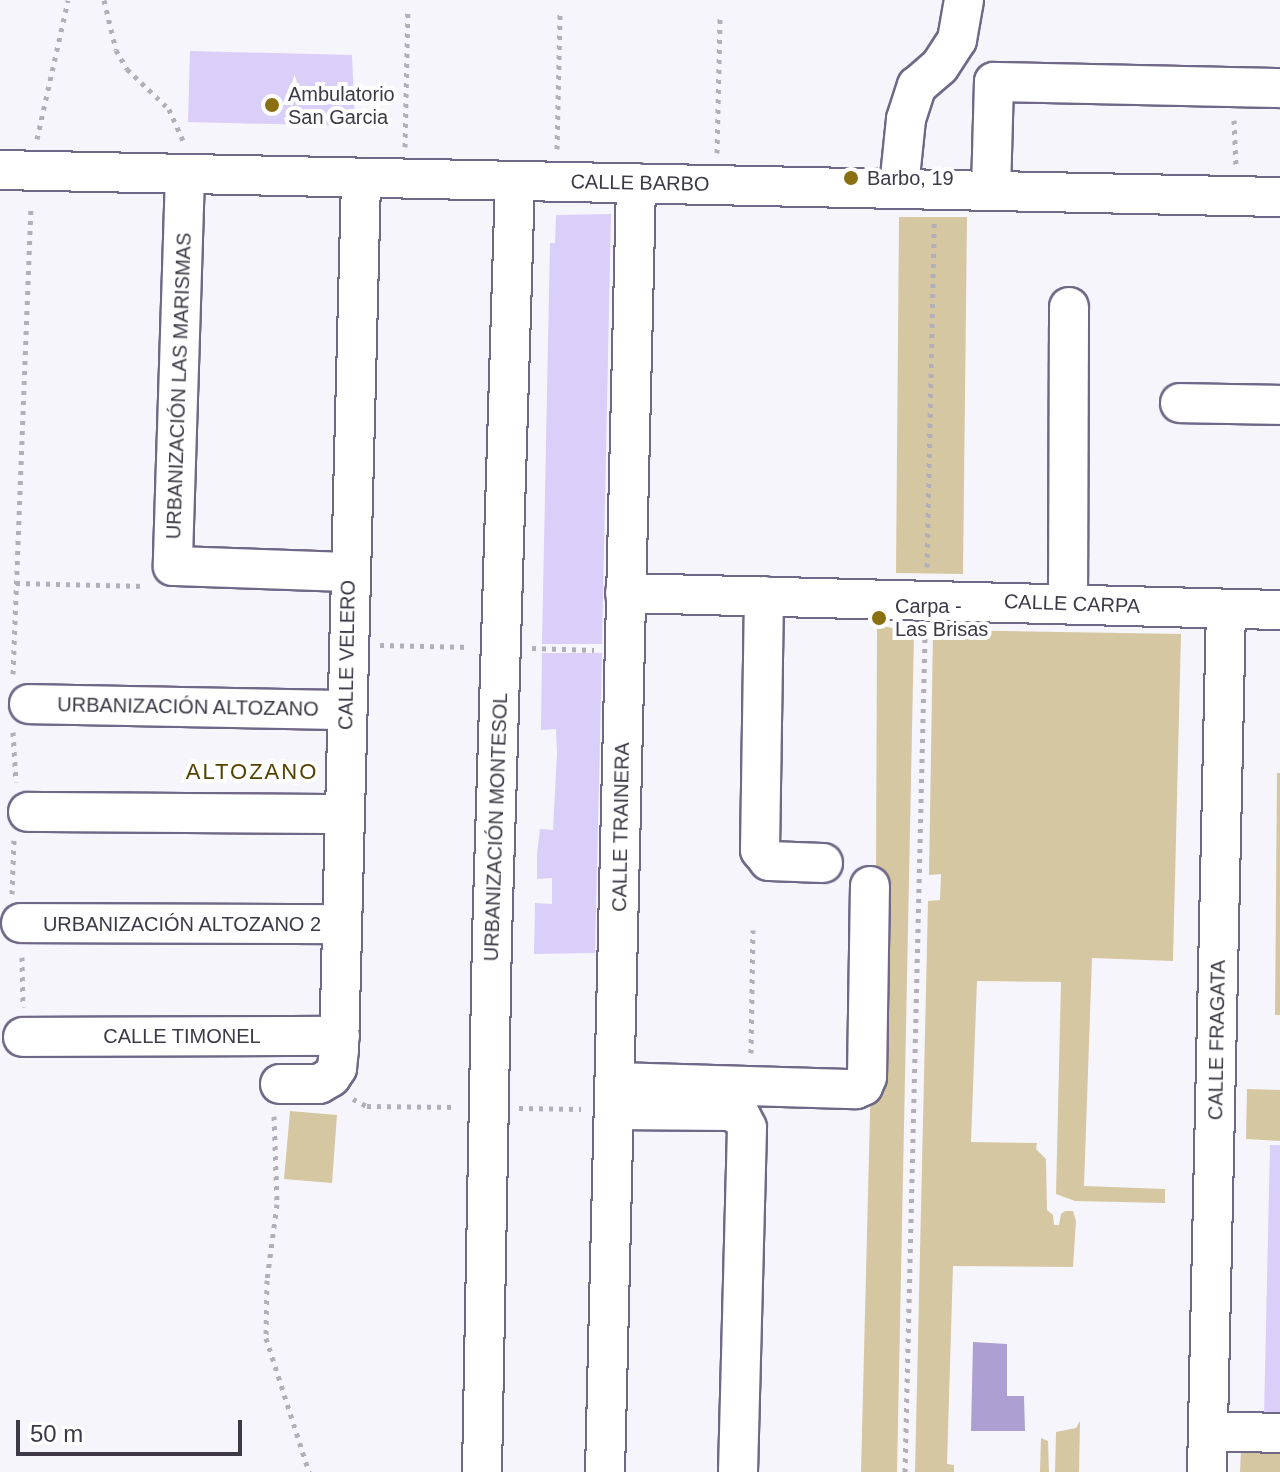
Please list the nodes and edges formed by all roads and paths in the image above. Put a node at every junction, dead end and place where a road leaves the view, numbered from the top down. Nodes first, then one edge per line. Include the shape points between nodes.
1 (68, 0) edge
2 (104, 0) edge
3 (964, 0) edge
4 (408, 8) dead end
5 (560, 14) dead end
6 (720, 18) dead end
7 (1233, 87) junction
8 (1280, 88) edge
9 (15, 170) edge
10 (185, 175) junction
11 (361, 179) junction
12 (404, 180) junction
13 (515, 182) junction
14 (557, 182) junction
15 (636, 183) junction
16 (716, 184) junction
17 (917, 188) junction
18 (991, 190) junction
19 (1237, 195) junction
20 (1280, 197) edge
21 (1069, 303) dead end
22 (1180, 403) dead end
23 (1280, 405) edge
24 (173, 566) junction
25 (349, 572) junction
26 (16, 583) junction
27 (625, 593) junction
28 (764, 596) junction
29 (926, 599) junction
30 (1068, 604) junction
31 (1226, 609) junction
32 (1280, 610) edge
33 (18, 703) junction
34 (346, 710) junction
35 (20, 808) junction
36 (344, 814) junction
37 (823, 863) dead end
38 (870, 886) dead end
39 (21, 923) junction
40 (342, 924) junction
41 (753, 930) dead end
42 (340, 1036) junction
43 (23, 1037) joint
44 (280, 1084) joint
45 (751, 1086) junction
46 (615, 1096) junction
47 (1208, 1431) junction
48 (1280, 1433) edge
49 (309, 1472) edge
50 (482, 1472) edge
51 (605, 1472) edge
52 (738, 1472) edge
53 (905, 1472) edge
54 (1207, 1472) edge

1 - 9 path
2 - 10 path via 116,50 127,69 169,109 181,132
3 - 17 street via 957,40 940,66 917,86 906,119
4 - 12 path
5 - 14 path
6 - 16 path
7 - 8 street
7 - 18 street via 994,82
7 - 19 path
9 - 10 street, CALLE BARBO
9 - 26 path via 32,213
10 - 11 street, CALLE BARBO
10 - 24 street, URBANIZACIÓN LAS MARISMAS
11 - 12 street, CALLE BARBO
11 - 25 street, CALLE VELERO
12 - 13 street, CALLE BARBO
13 - 14 street, CALLE BARBO
13 - 50 street, URBANIZACIÓN MONTESOL
14 - 15 street, CALLE BARBO
15 - 16 street, CALLE BARBO
15 - 27 street, CALLE TRAINERA
16 - 17 street, CALLE BARBO
17 - 18 street, CALLE BARBO
17 - 29 path
18 - 19 street, CALLE BARBO
19 - 20 street, CALLE BARBO
21 - 30 street
22 - 23 street
24 - 25 street, URBANIZACIÓN LAS MARISMAS
24 - 26 path via 156,586
25 - 34 street, CALLE VELERO
26 - 33 path
27 - 28 street, CALLE CARPA
27 - 46 street, CALLE TRAINERA
28 - 29 street, CALLE CARPA
28 - 37 street via 760,850 769,861
29 - 30 street, CALLE CARPA
29 - 53 path
30 - 31 street, CALLE CARPA
31 - 32 street, CALLE CARPA
31 - 47 street, CALLE FRAGATA
33 - 34 street, URBANIZACIÓN ALTOZANO
33 - 35 path
34 - 36 street, CALLE VELERO
35 - 36 street
35 - 39 path via 11,923
36 - 40 street, CALLE VELERO
38 - 45 street via 865,1084 856,1089
39 - 40 street, URBANIZACIÓN ALTOZANO 2
39 - 43 path
40 - 42 street, CALLE VELERO
41 - 45 path
42 - 43 street, CALLE TIMONEL
42 - 44 street, CALLE VELERO via 331,1077 319,1084
44 - 49 path via 274,1109 277,1204 266,1338
45 - 46 street
46 - 51 street, CALLE TRAINERA
46 - 52 street via 729,1111 741,1116 747,1128
47 - 48 street
47 - 54 street, CALLE FRAGATA

